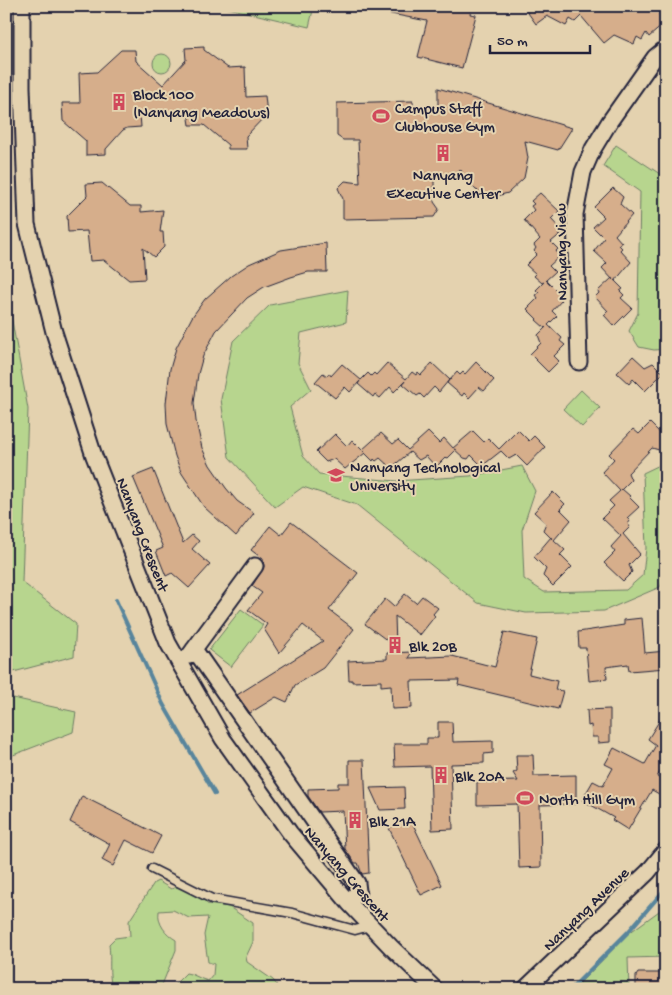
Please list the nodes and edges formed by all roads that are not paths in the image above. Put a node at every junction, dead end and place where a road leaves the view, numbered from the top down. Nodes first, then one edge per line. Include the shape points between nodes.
1 (22, 6) edge
2 (666, 48) edge
3 (580, 362) dead end
4 (255, 566) dead end
5 (194, 649) junction
6 (181, 667) junction
7 (666, 840) edge
8 (666, 850) edge
9 (666, 860) edge
10 (152, 868) dead end
11 (648, 872) junction
12 (349, 903) junction
13 (370, 926) junction
14 (435, 989) edge
15 (525, 989) edge

1 - 6 street, Nanyang Crescent via 27,224 54,332 94,456 168,643
2 - 3 street, Nanyang View via 655,57 610,121 583,172 574,214
4 - 5 street
5 - 6 street
5 - 12 street via 357,883 358,891
6 - 12 street, Nanyang Crescent via 223,739 290,833
7 - 11 lane
8 - 11 street, Nanyang Avenue
9 - 11 lane
10 - 13 lane via 212,899 292,912 355,930
11 - 15 street, Nanyang Avenue
12 - 13 street, Nanyang Crescent
13 - 14 street, Nanyang Crescent

